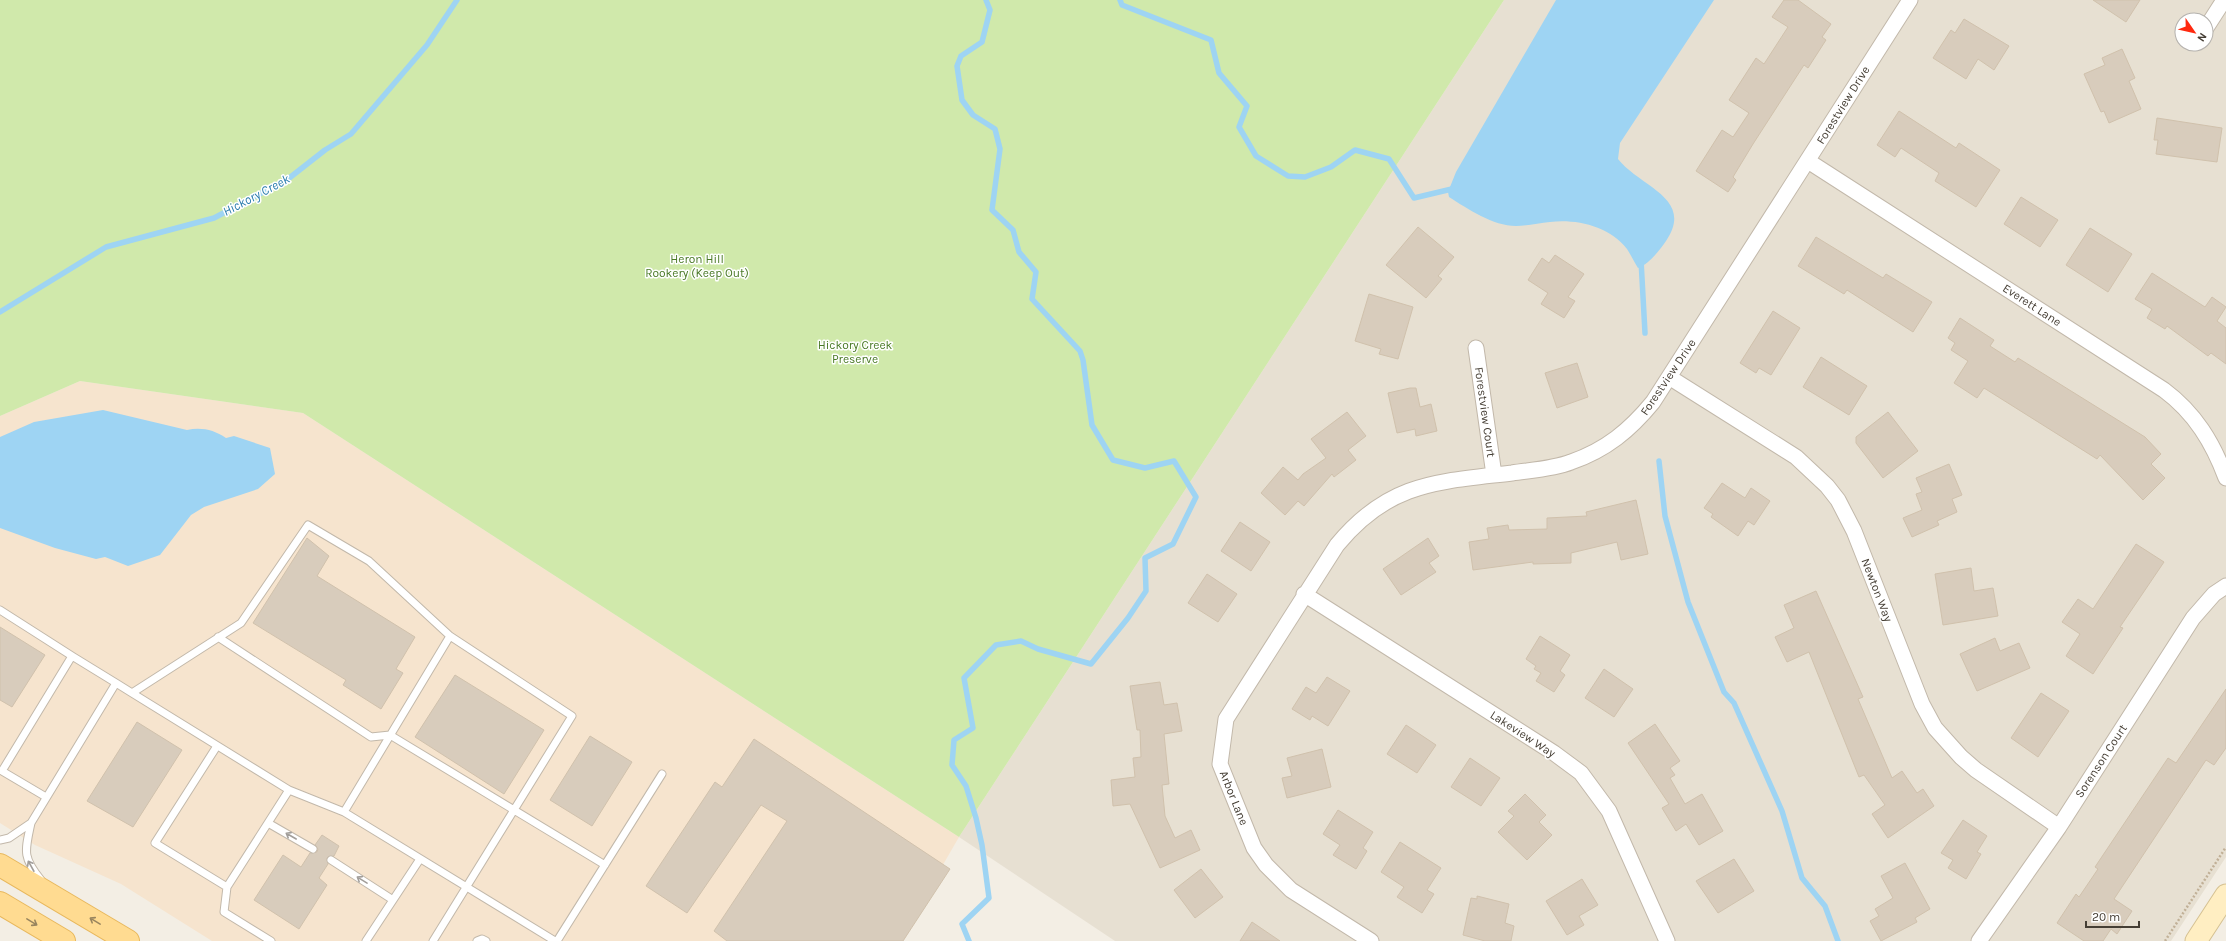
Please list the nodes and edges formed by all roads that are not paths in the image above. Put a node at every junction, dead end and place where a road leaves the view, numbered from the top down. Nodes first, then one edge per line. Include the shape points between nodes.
1 (1910, 0) edge
2 (2224, 0) edge
3 (2214, 16) edge
4 (1808, 161) junction
5 (1476, 348) dead end
6 (1669, 377) junction
7 (1494, 475) junction
8 (2226, 478) edge
9 (2226, 586) edge
10 (1304, 594) junction
11 (0, 610) edge
12 (450, 636) junction
13 (218, 637) junction
14 (72, 656) junction
15 (116, 683) junction
16 (132, 693) junction
17 (390, 735) junction
18 (218, 746) junction
19 (1, 771) edge
20 (662, 774) dead end
21 (289, 790) junction
22 (46, 797) junction
23 (514, 809) junction
24 (344, 812) junction
25 (268, 822) junction
26 (31, 823) junction
27 (2059, 827) junction
28 (0, 840) edge
29 (313, 849) dead end
30 (420, 859) junction
31 (331, 860) dead end
32 (0, 864) edge
33 (605, 865) junction
34 (227, 886) junction
35 (466, 887) junction
36 (2226, 895) edge
37 (54, 897) junction
38 (393, 900) junction
39 (0, 903) edge
40 (64, 941) edge
41 (128, 941) edge
42 (271, 941) edge
43 (366, 941) edge
44 (433, 941) edge
45 (477, 941) edge
46 (486, 941) edge
47 (556, 941) edge
48 (1371, 941) edge
49 (1667, 941) edge
50 (1979, 941) edge
51 (2196, 941) edge

1 - 4 street, Forestview Drive
2 - 3 street
4 - 6 street, Forestview Drive
4 - 8 street, Everett Lane via 2164,390 2183,405 2200,425
5 - 7 street, Forestview Court
6 - 7 street, Forestview Drive via 1640,418 1624,434 1605,447 1570,462
6 - 27 street, Newton Way via 1796,457 1827,486 1838,500 1854,531 1922,704 1935,728 1976,770
7 - 10 street, Forestview Drive via 1438,482 1392,497 1346,534
9 - 27 street, Sorenson Court via 2214,594 2193,618
10 - 48 street, Arbor Lane via 1226,719 1220,764 1254,848 1266,865 1291,890
10 - 49 street, Lakeview Way via 1554,753 1581,773 1609,811
11 - 14 lane
12 - 13 lane via 368,561 308,525 241,623
12 - 17 lane
12 - 23 lane via 572,716
13 - 16 lane
13 - 17 lane via 371,737
14 - 15 lane
14 - 19 lane
15 - 16 lane
15 - 22 lane
16 - 18 lane
17 - 23 lane
17 - 24 lane
18 - 21 lane
18 - 34 lane via 155,843
19 - 22 lane
20 - 33 lane
21 - 24 lane
21 - 25 lane
22 - 26 lane
23 - 33 lane
23 - 35 lane
24 - 30 lane
29 -> 25 lane
25 - 34 lane
26 - 28 lane via 9,838
37 -> 26 lane via 28,864 26,847
27 - 50 street, Sorenson Court
30 - 35 lane
30 - 38 lane
38 -> 31 lane
32 - 37 main road
33 - 47 lane
34 - 42 lane via 224,912
35 - 44 lane
35 - 47 lane
36 - 51 street
41 -> 37 main road
38 - 43 lane
39 -> 40 main road
45 - 46 lane

